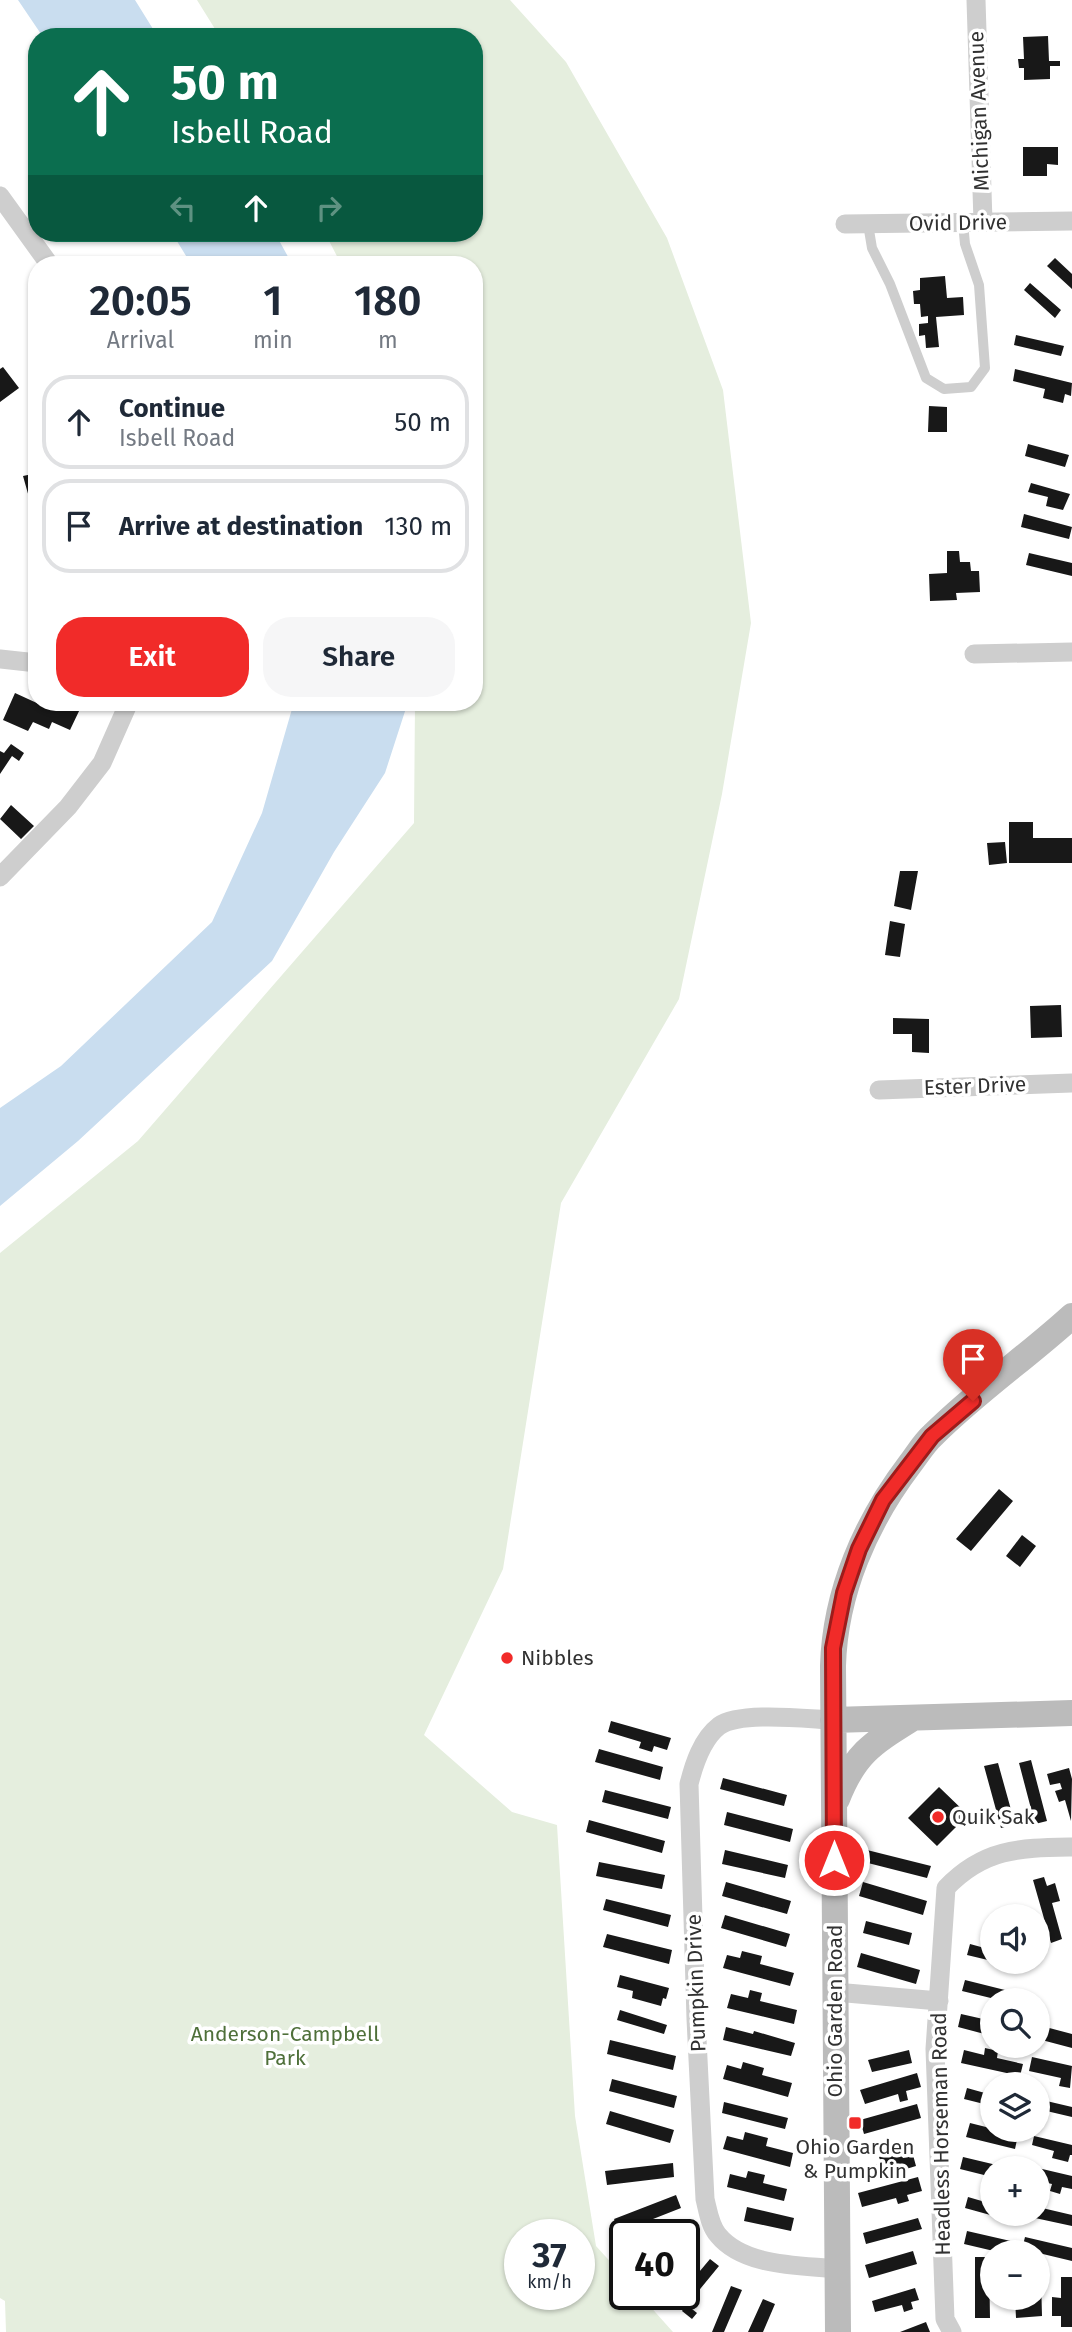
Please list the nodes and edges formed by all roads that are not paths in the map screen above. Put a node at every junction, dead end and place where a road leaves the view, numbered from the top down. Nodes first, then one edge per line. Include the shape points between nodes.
1 (976, 0) edge
2 (0, 196) edge
3 (1072, 221) edge
4 (973, 222) junction
5 (845, 224) dead end
6 (868, 224) junction
7 (28, 235) edge
8 (1072, 652) edge
9 (974, 654) dead end
10 (0, 659) edge
11 (28, 662) edge
12 (125, 711) edge
13 (0, 877) edge
14 (1072, 1083) edge
15 (879, 1090) dead end
16 (1072, 1316) edge
17 (1072, 1713) edge
18 (913, 1718) junction
19 (833, 1720) junction
20 (834, 1807) junction
21 (1072, 1847) edge
22 (835, 1993) junction
23 (939, 2001) junction
24 (837, 2269) junction
25 (948, 2325) edge
26 (838, 2332) edge

1 - 4 street, Michigan Avenue
2 - 7 street
3 - 4 street, Ovid Drive
4 - 6 street, Ovid Drive
4 - 6 lane via 965,244 979,285 985,368 971,387 944,389 926,378 872,248
5 - 6 street, Ovid Drive
8 - 9 street
10 - 11 street
12 - 13 street via 102,763 68,807
14 - 15 street, Ester Drive
16 - 19 street, Ohio Garden Road via 932,1436 883,1500 844,1593 833,1648
17 - 18 street
18 - 19 street
18 - 20 street via 867,1747 845,1777
19 - 20 street, Ohio Garden Road
19 - 24 street, Pumpkin Drive via 762,1717 721,1725 707,1740 689,1784 705,2199 711,2220 718,2235 734,2248 762,2260
20 - 22 street, Ohio Garden Road
21 - 23 street, Headless Horseman Road via 1032,1848 983,1858 946,1888
22 - 23 street
22 - 24 street, Ohio Garden Road
23 - 25 street, Headless Horseman Road via 935,2049
24 - 26 street, Ohio Garden Road

